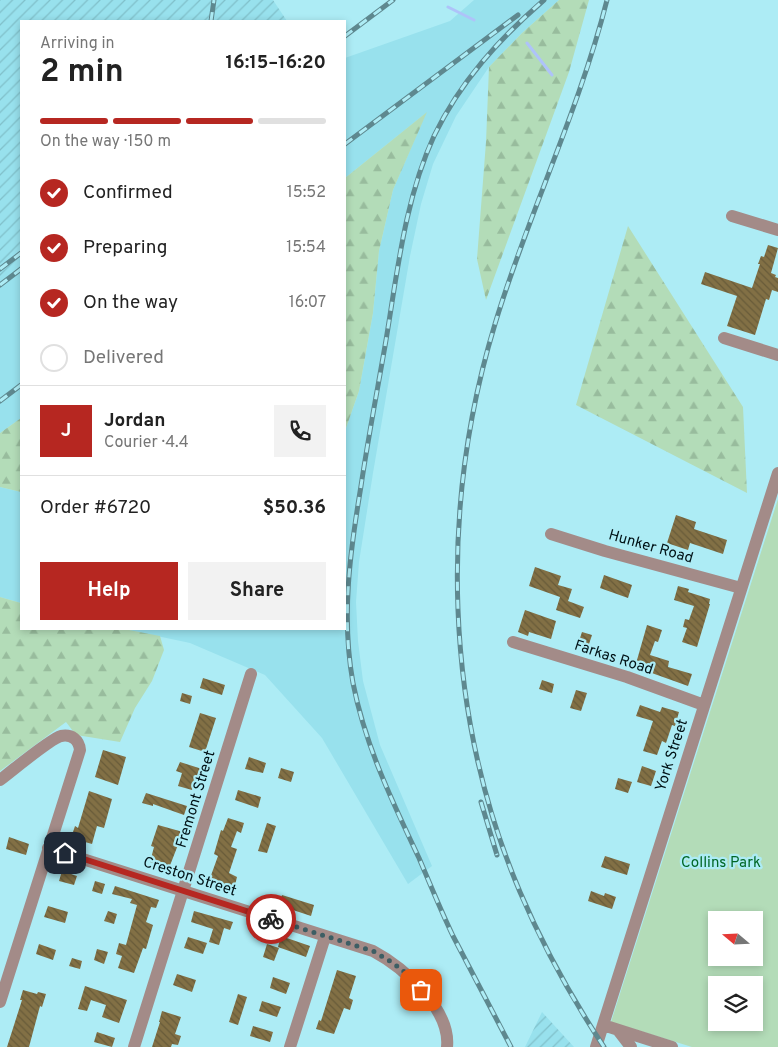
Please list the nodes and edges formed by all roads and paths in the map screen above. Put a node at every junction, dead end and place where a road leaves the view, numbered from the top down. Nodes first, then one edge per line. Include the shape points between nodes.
1 (732, 216) dead end
2 (778, 230) edge
3 (724, 338) dead end
4 (778, 355) edge
5 (778, 473) edge
6 (551, 534) dead end
7 (742, 588) junction
8 (512, 642) dead end
9 (252, 674) dead end
10 (704, 705) junction
11 (0, 780) edge
12 (48, 848) junction
13 (183, 891) junction
14 (325, 937) junction
15 (4, 976) edge
16 (0, 1002) edge
17 (603, 1025) junction
18 (618, 1030) junction
19 (134, 1047) edge
20 (290, 1047) edge
21 (447, 1047) edge
22 (596, 1047) edge
23 (631, 1047) edge
24 (672, 1047) edge

1 - 2 street
3 - 4 street
5 - 7 street, York Street
6 - 7 street, Hunker Road
7 - 10 street, York Street
8 - 10 street, Farkas Road via 627,677
9 - 13 street, Fremont Street
10 - 17 street, York Street
11 - 12 street via 55,739 67,736 80,743
12 - 13 street, Creston Street
12 - 15 street
13 - 14 street, Creston Street
13 - 19 street, Fremont Street
14 - 20 street
14 - 21 street, Creston Street via 373,951 412,978 443,1020
15 - 16 street
17 - 18 street
17 - 22 street, York Street
18 - 23 street
18 - 24 street

